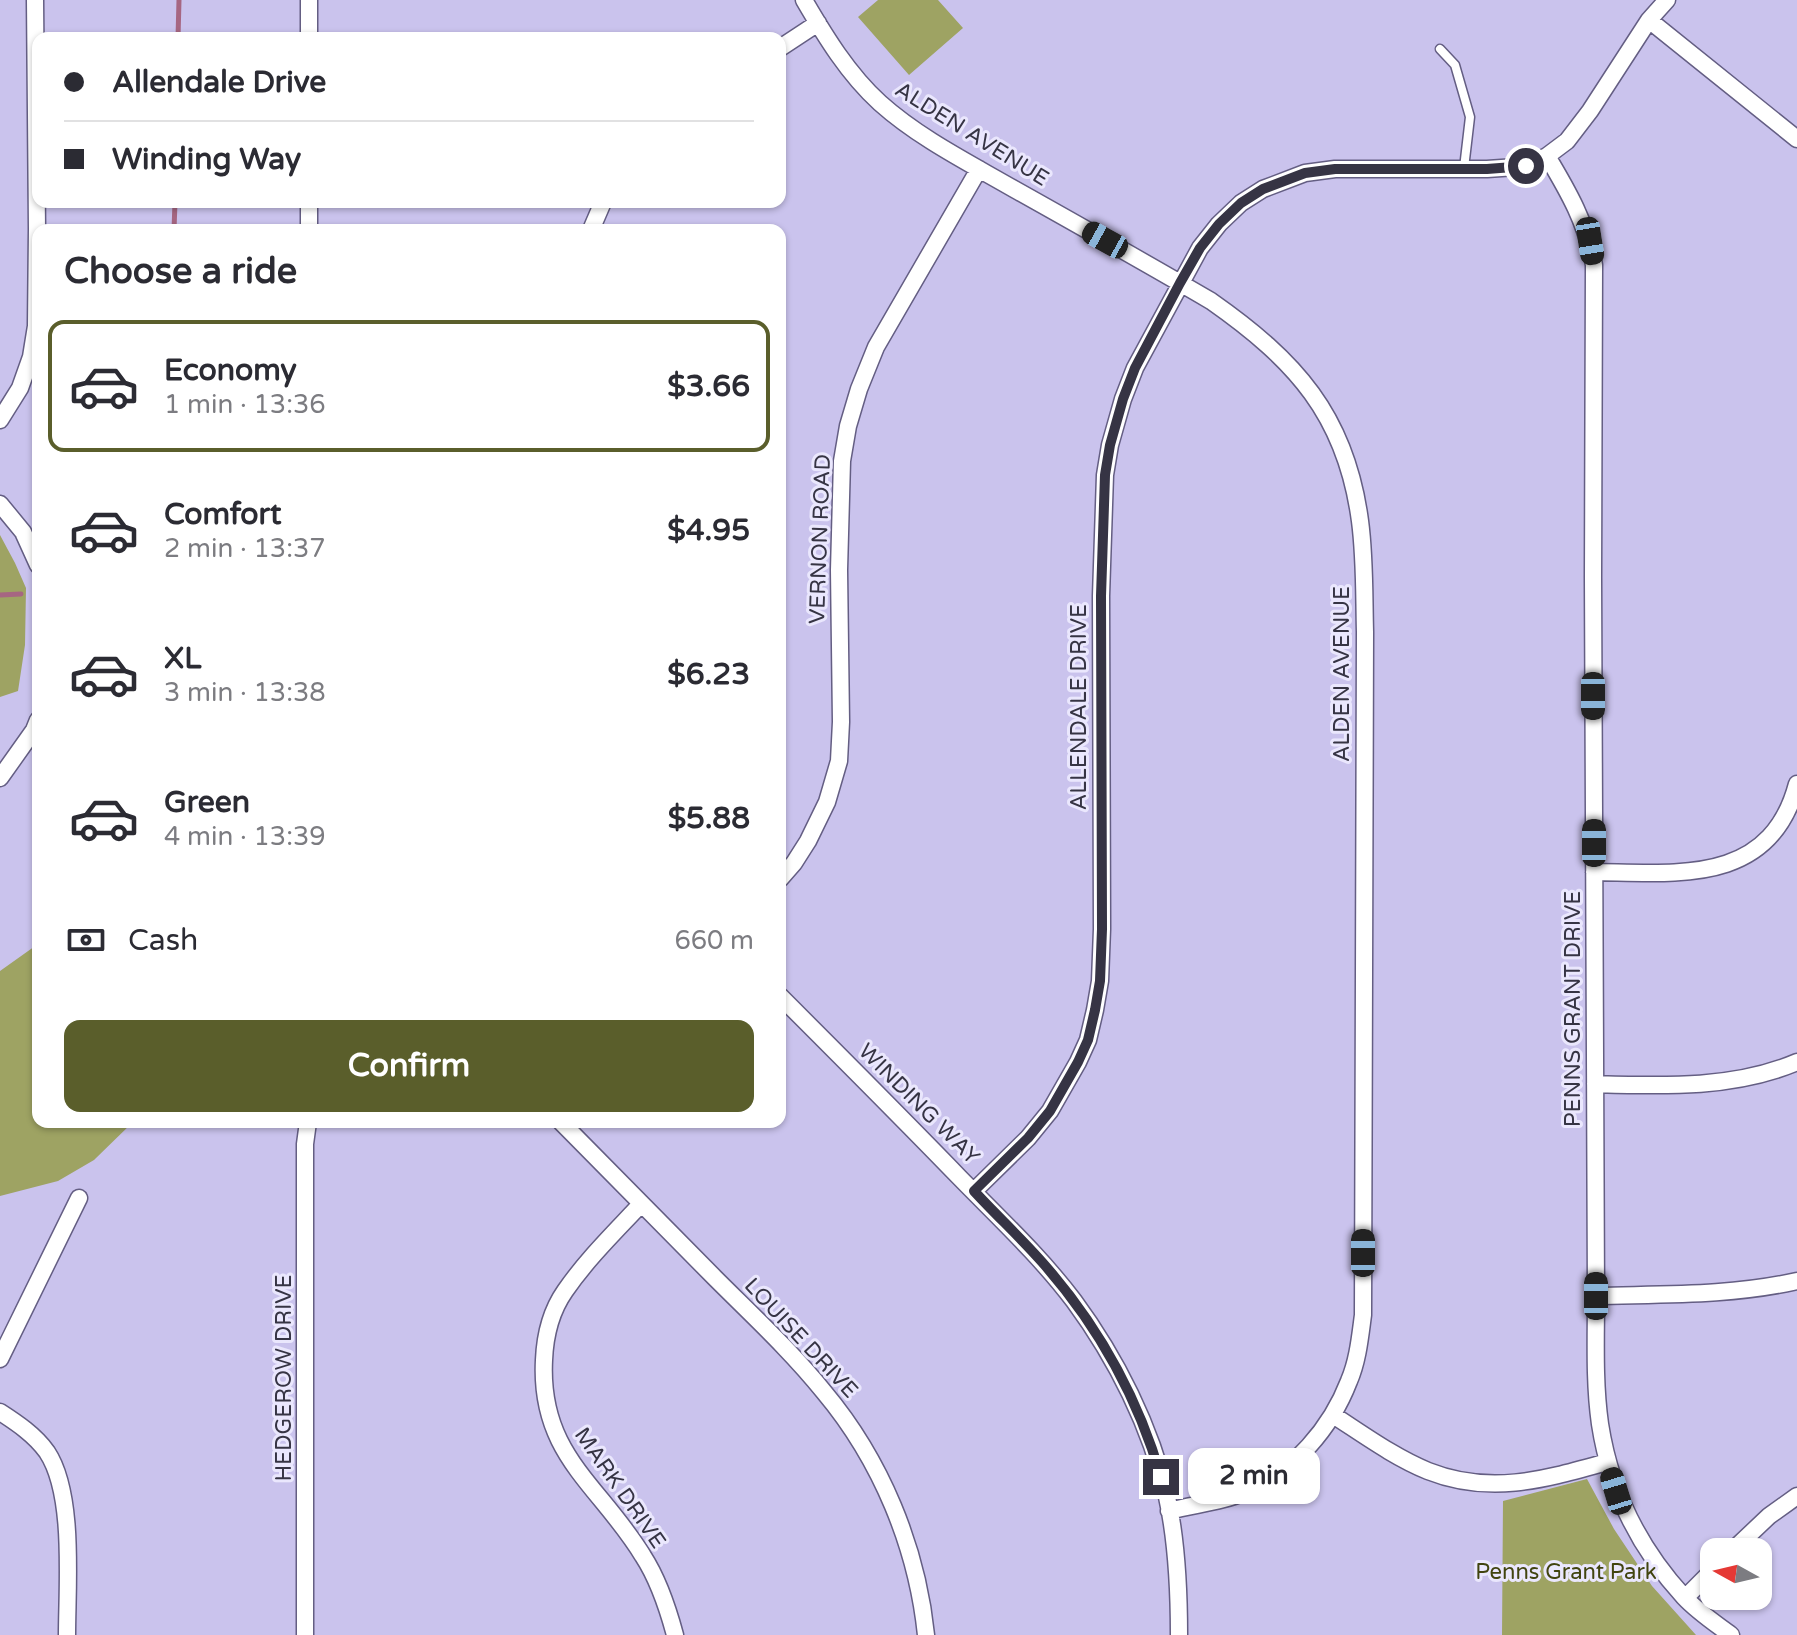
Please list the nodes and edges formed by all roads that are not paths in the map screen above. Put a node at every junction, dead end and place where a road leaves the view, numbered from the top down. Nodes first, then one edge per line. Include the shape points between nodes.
1 (35, 0) edge
2 (309, 0) edge
3 (804, 0) edge
4 (1667, 0) edge
5 (1649, 20) junction
6 (818, 23) junction
7 (35, 32) edge
8 (309, 32) edge
9 (786, 44) edge
10 (1440, 49) dead end
11 (1797, 139) edge
12 (1547, 156) junction
13 (979, 169) junction
14 (1464, 169) junction
15 (1180, 283) junction
16 (32, 351) edge
17 (0, 420) edge
18 (0, 504) edge
19 (32, 552) edge
20 (32, 733) edge
21 (0, 778) edge
22 (1797, 784) edge
23 (786, 872) edge
24 (1594, 872) junction
25 (786, 1002) edge
26 (1797, 1062) edge
27 (1595, 1084) junction
28 (307, 1128) edge
29 (567, 1128) edge
30 (974, 1191) junction
31 (79, 1198) dead end
32 (641, 1204) junction
33 (1797, 1281) edge
34 (1596, 1296) junction
35 (0, 1359) edge
36 (0, 1412) edge
37 (1333, 1415) junction
38 (1607, 1462) junction
39 (1797, 1496) edge
40 (1169, 1511) junction
41 (1746, 1538) edge
42 (1700, 1583) edge
43 (1685, 1598) junction
44 (67, 1635) edge
45 (305, 1635) edge
46 (675, 1635) edge
47 (926, 1635) edge
48 (1179, 1635) edge
49 (1731, 1635) edge

1 - 7 street
2 - 8 street
3 - 6 street, ALDEN AVENUE
4 - 5 street, ALLENDALE DRIVE
5 - 11 street
5 - 12 street, ALLENDALE DRIVE via 1590,111 1567,141
6 - 9 street
6 - 13 street, ALDEN AVENUE via 881,104
10 - 14 lane via 1455,65 1470,117
12 - 14 street, ALLENDALE DRIVE via 1526,166
12 - 24 street, PENNS GRANT DRIVE via 1580,215 1594,265
13 - 15 street, ALDEN AVENUE
13 - 23 street, VERNON ROAD via 876,347 848,426 842,461 839,761 827,802
14 - 15 street, ALLENDALE DRIVE via 1335,169 1274,184 1241,203 1219,224
15 - 30 street, ALLENDALE DRIVE via 1135,368 1105,475 1102,929 1095,1010 1088,1040 1050,1111
15 - 37 street, ALDEN AVENUE via 1246,325 1295,371 1345,453 1360,522 1365,632 1363,1315 1350,1380
16 - 17 street via 20,388
18 - 19 street
20 - 21 street
22 - 24 street via 1784,819 1737,860 1706,871
24 - 27 street, PENNS GRANT DRIVE
25 - 30 street, WINDING WAY
26 - 27 street via 1733,1080
27 - 34 street, PENNS GRANT DRIVE
28 - 45 street, HEDGEROW DRIVE
29 - 32 street, LOUISE DRIVE
30 - 40 street, WINDING WAY via 1042,1262 1094,1329 1141,1420
31 - 35 street
32 - 46 street, MARK DRIVE via 564,1292 548,1328 545,1393 561,1446 643,1556
32 - 47 street, LOUISE DRIVE via 787,1350 849,1424 876,1468 909,1551
33 - 34 street via 1717,1293
34 - 38 street, PENNS GRANT DRIVE via 1597,1385
36 - 44 street via 47,1453 62,1490
37 - 38 street via 1398,1456 1456,1480 1528,1482
37 - 40 street, ALDEN AVENUE via 1298,1457 1267,1481 1246,1492
38 - 43 street, PENNS GRANT DRIVE via 1642,1543
39 - 41 street
40 - 48 street, WINDING WAY
42 - 43 street
43 - 49 street, PENNS GRANT DRIVE

